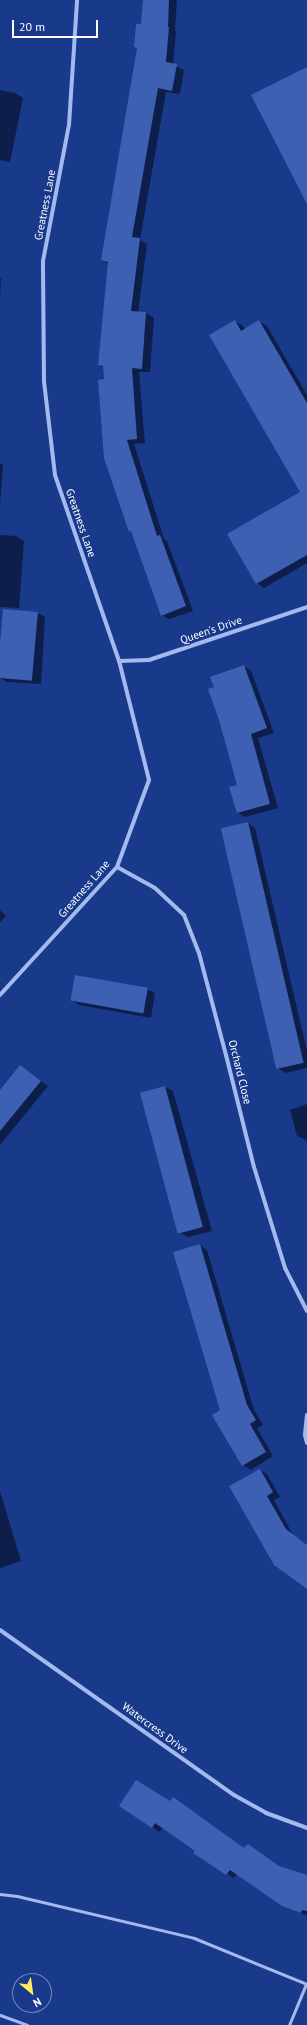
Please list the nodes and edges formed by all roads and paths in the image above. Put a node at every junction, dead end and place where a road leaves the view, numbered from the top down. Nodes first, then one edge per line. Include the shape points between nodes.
1 (77, 0) edge
2 (307, 607) edge
3 (119, 661) junction
4 (117, 867) junction
5 (0, 995) edge
6 (307, 1311) edge
7 (307, 1415) edge
8 (307, 1443) edge
9 (0, 1630) edge
10 (307, 1828) edge
11 (0, 1894) edge
12 (306, 1984) edge
13 (0, 2015) edge
14 (27, 2025) edge
15 (289, 2025) edge

1 - 3 street, Greatness Lane via 69,126 43,261 44,381 55,474
2 - 3 street, Queen's Drive via 150,660
3 - 4 street, Greatness Lane via 149,780
4 - 5 street, Greatness Lane
4 - 6 street, Orchard Close via 155,888 184,914 199,953 254,1167 285,1268
7 - 8 street
9 - 10 street, Watercress Drive via 234,1795 266,1813
11 - 12 lane via 194,1938
12 - 15 lane
13 - 14 lane

